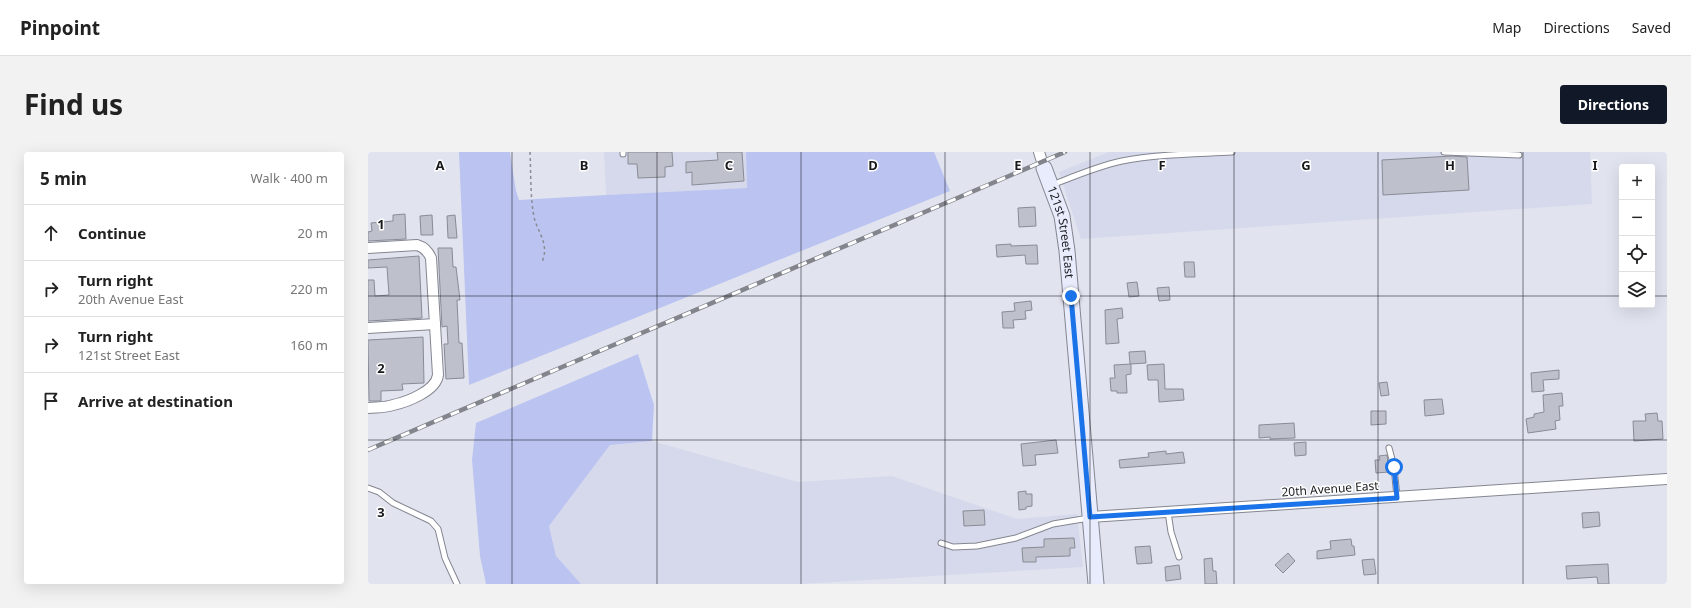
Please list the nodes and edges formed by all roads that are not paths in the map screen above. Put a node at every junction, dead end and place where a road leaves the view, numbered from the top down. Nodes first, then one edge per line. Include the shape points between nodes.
1 (1039, 152) edge
2 (1232, 152) edge
3 (1444, 152) edge
4 (1519, 154) dead end
5 (1044, 168) joint
6 (1051, 186) junction
7 (368, 248) edge
8 (435, 324) junction
9 (368, 328) edge
10 (368, 408) edge
11 (1389, 448) dead end
12 (1667, 479) edge
13 (368, 488) edge
14 (1397, 498) junction
15 (1168, 512) junction
16 (1090, 517) junction
17 (941, 543) dead end
18 (1179, 557) dead end
19 (457, 584) edge
20 (1096, 584) edge

1 - 5 street
2 - 6 lane via 1168,155 1122,161 1096,168
3 - 4 lane
5 - 6 street, 121st Street East
6 - 16 street, 121st Street East via 1062,216 1067,251
7 - 8 street via 423,246 431,258
8 - 9 street
8 - 10 street via 438,380 421,394 393,405
11 - 14 lane
12 - 14 street, 20th Avenue East
13 - 19 lane via 431,521 438,528 445,558
14 - 15 street, 20th Avenue East
15 - 16 street, 20th Avenue East
15 - 18 lane
16 - 17 lane via 1053,524 1016,538 977,546 952,547
16 - 20 street, 121st Street East

